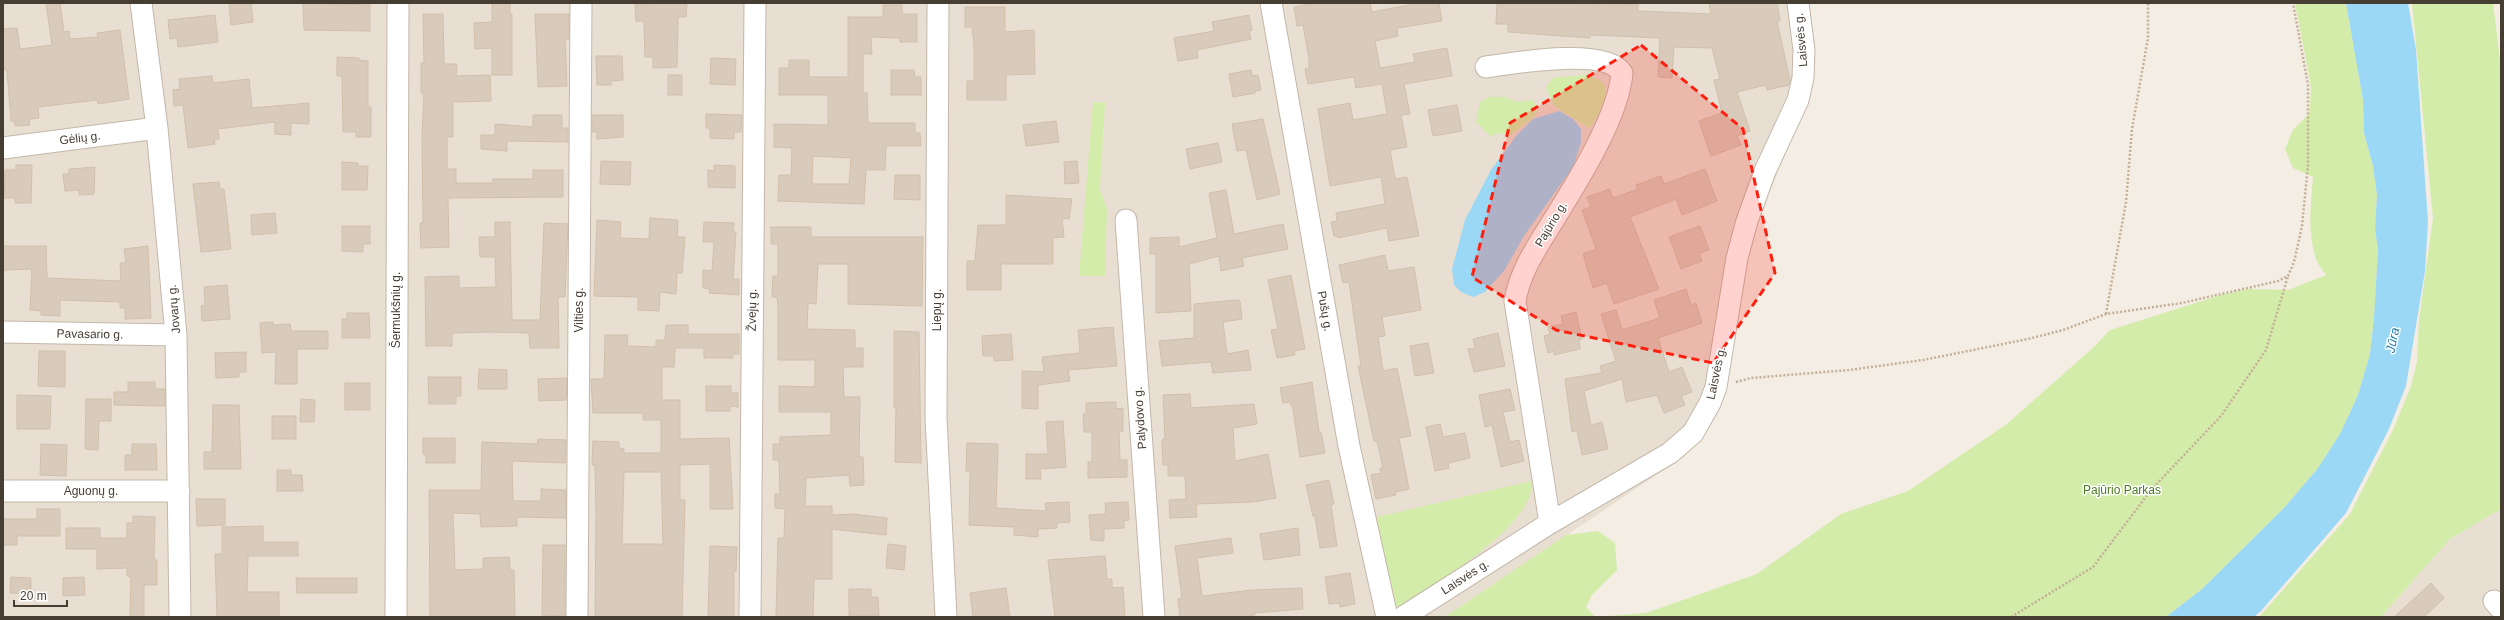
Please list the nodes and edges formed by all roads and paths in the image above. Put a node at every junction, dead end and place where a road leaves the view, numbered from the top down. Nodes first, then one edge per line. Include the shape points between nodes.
1 (141, 3) edge
2 (398, 3) edge
3 (581, 3) edge
4 (755, 3) edge
5 (938, 3) edge
6 (1271, 3) edge
7 (1798, 3) edge
8 (2148, 3) edge
9 (2293, 3) edge
10 (1486, 67) dead end
11 (157, 128) junction
12 (3, 148) edge
13 (1126, 220) dead end
14 (2288, 276) junction
15 (2106, 314) junction
16 (3, 332) edge
17 (176, 335) junction
18 (1716, 387) junction
19 (3, 491) edge
20 (180, 491) junction
21 (1550, 523) junction
22 (180, 617) edge
23 (396, 617) edge
24 (577, 617) edge
25 (750, 617) edge
26 (946, 617) edge
27 (1154, 617) edge
28 (1388, 617) edge
29 (1403, 617) edge
30 (2011, 617) edge

1 - 11 street, Jovarų g.
2 - 23 street, Šermukšnių g.
3 - 24 street, Vilties g.
4 - 25 street, Žvejų g.
5 - 26 street, Liepų g. via 936,418
6 - 28 street, Pušų g. via 1349,446
7 - 18 street, Laisvės g. via 1804,50 1803,78 1798,100 1774,149 1747,221 1727,311
8 - 15 path via 2148,38 2132,129 2126,202
9 - 14 path via 2308,85 2308,165 2302,226 2294,262
10 - 21 street, Pajūrio g. via 1554,58 1602,61 1614,64 1622,72 1618,99 1568,197 1519,280 1515,301
11 - 12 street, Gėlių g.
11 - 17 street, Jovarų g.
13 - 27 street, Palydovo g.
14 - 15 path via 2278,281 2182,303
14 - 30 path via 2266,350 2221,416 2151,490 2093,566
15 - 18 path via 2064,330 1966,352 1848,370 1751,378
16 - 17 street, Pavasario g.
17 - 20 street, Jovarų g.
18 - 21 street, Laisvės g. via 1702,421 1683,444
19 - 20 street, Aguonų g.
20 - 22 street, Jovarų g.
21 - 29 street, Laisvės g.

